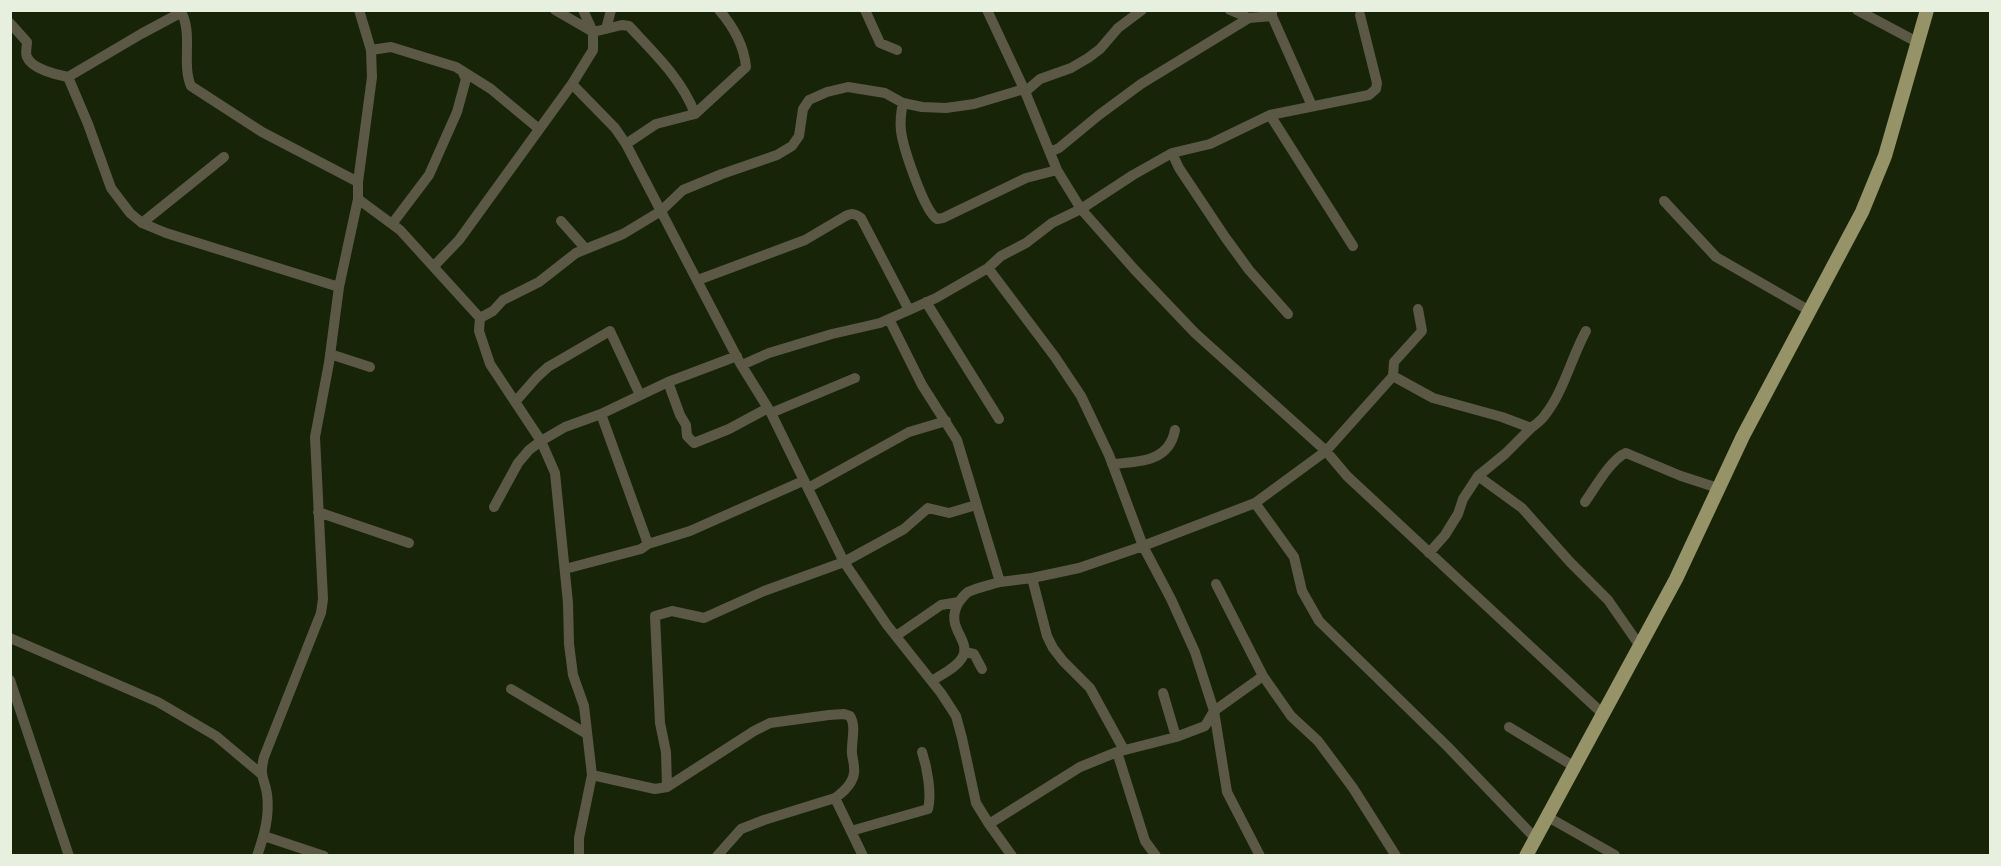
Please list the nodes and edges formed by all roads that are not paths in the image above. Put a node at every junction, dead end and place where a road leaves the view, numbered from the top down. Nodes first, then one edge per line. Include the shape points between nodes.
1 (359, 10) edge
2 (555, 10) edge
3 (584, 10) edge
4 (611, 10) edge
5 (719, 10) edge
6 (865, 10) edge
7 (987, 10) edge
8 (1142, 10) edge
9 (1230, 10) edge
10 (1857, 10) edge
11 (1927, 10) edge
12 (181, 11) edge
13 (1272, 13) edge
14 (1360, 15) dead end
15 (1249, 18) junction
16 (10, 24) edge
17 (606, 29) junction
18 (593, 32) junction
19 (1917, 42) junction
20 (371, 50) junction
21 (897, 50) dead end
22 (463, 73) junction
23 (68, 77) junction
24 (572, 84) junction
25 (1024, 91) junction
26 (903, 103) junction
27 (1312, 106) junction
28 (695, 114) junction
29 (1270, 115) junction
30 (539, 129) junction
31 (626, 144) junction
32 (1050, 152) junction
33 (1172, 153) junction
34 (224, 157) dead end
35 (1057, 170) junction
36 (358, 182) junction
37 (358, 199) junction
38 (1664, 201) dead end
39 (1081, 209) junction
40 (661, 211) junction
41 (561, 221) dead end
42 (142, 223) junction
43 (392, 224) junction
44 (1353, 246) dead end
45 (585, 248) junction
46 (434, 266) junction
47 (988, 268) junction
48 (698, 280) junction
49 (339, 287) junction
50 (926, 302) junction
51 (1418, 309) dead end
52 (909, 310) junction
53 (1810, 311) junction
54 (1288, 314) dead end
55 (480, 318) junction
56 (889, 319) junction
57 (1586, 331) dead end
58 (330, 354) junction
59 (739, 361) junction
60 (370, 367) dead end
61 (1393, 376) junction
62 (855, 378) dead end
63 (668, 382) junction
64 (640, 395) junction
65 (515, 402) junction
66 (770, 411) junction
67 (601, 414) junction
68 (999, 419) dead end
69 (946, 421) junction
70 (1532, 428) junction
71 (1175, 430) dead end
72 (541, 441) junction
73 (1326, 451) junction
74 (1112, 464) junction
75 (1478, 476) junction
76 (806, 484) junction
77 (1718, 488) junction
78 (1586, 502) dead end
79 (1256, 503) junction
80 (976, 505) junction
81 (494, 507) dead end
82 (318, 512) junction
83 (409, 543) dead end
84 (648, 544) junction
85 (1143, 546) junction
86 (1429, 553) junction
87 (844, 562) junction
88 (565, 569) junction
89 (1032, 578) junction
90 (1000, 582) junction
91 (1216, 584) dead end
92 (959, 602) junction
93 (941, 605) junction
94 (954, 617) junction
95 (896, 636) junction
96 (10, 638) edge
97 (1640, 646) junction
98 (965, 652) junction
99 (982, 669) dead end
100 (1263, 675) junction
101 (10, 680) edge
102 (932, 681) junction
103 (511, 689) dead end
104 (1163, 693) dead end
105 (1214, 711) junction
106 (1603, 714) junction
107 (1509, 727) dead end
108 (587, 734) junction
109 (1176, 737) junction
110 (1121, 751) junction
111 (922, 752) dead end
112 (1575, 768) junction
113 (260, 773) junction
114 (592, 775) junction
115 (667, 786) junction
116 (836, 798) junction
117 (1548, 817) junction
118 (988, 824) junction
119 (851, 831) junction
120 (264, 836) junction
121 (1536, 839) junction
122 (69, 855) edge
123 (257, 855) edge
124 (324, 855) edge
125 (579, 855) edge
126 (717, 855) edge
127 (862, 855) edge
128 (1011, 855) edge
129 (1156, 855) edge
130 (1260, 855) edge
131 (1396, 855) edge
132 (1526, 855) edge
133 (1615, 855) edge

1 - 20 street
2 - 18 street
3 - 18 street
4 - 17 street
5 - 28 street via 731,24 746,68
6 - 21 street via 880,43
7 - 25 street
8 - 25 street via 1118,28 1100,50
9 - 15 street
10 - 19 street
11 - 19 main road
12 - 23 street
12 - 36 street via 186,23 187,76 191,86 262,132
13 - 15 street
13 - 27 street
14 - 27 street via 1376,89 1370,95
15 - 32 street via 1141,84
16 - 23 street via 27,42 30,61
17 - 18 street
17 - 28 street via 629,26 676,79
18 - 24 street via 593,50
19 - 53 main road via 1885,156 1862,212
20 - 22 street via 391,47 456,67
20 - 36 street via 372,77
22 - 30 street via 491,89
22 - 43 street via 466,79 457,112 429,175
23 - 42 street via 111,188
24 - 30 street
24 - 31 street
25 - 26 street via 946,108
25 - 32 street
26 - 35 street via 901,133 910,165 929,212 936,219 1026,178
26 - 40 street via 885,93 848,87 809,100 803,109 799,136 792,146 683,190
27 - 29 street
28 - 31 street via 656,124
29 - 33 street via 1210,144
29 - 44 street
30 - 46 street via 459,240
31 - 40 street
32 - 35 street
33 - 39 street
33 - 54 street via 1225,237
34 - 42 street
35 - 39 street
36 - 37 street
37 - 43 street
37 - 49 street
38 - 53 street via 1716,257
39 - 47 street via 1052,223
39 - 73 street via 1195,333
40 - 45 street via 623,234
40 - 48 street
41 - 45 street
42 - 49 street
43 - 46 street
45 - 55 street
46 - 55 street
47 - 50 street
47 - 74 street via 1081,396
48 - 52 street via 806,240 856,214
48 - 59 street
49 - 58 street
50 - 52 street
50 - 68 street
51 - 61 street via 1422,331 1394,362
52 - 56 street
53 - 77 main road
55 - 65 street via 479,331 490,364
56 - 59 street
56 - 69 street via 922,385
57 - 70 street via 1545,416
58 - 60 street
58 - 82 street via 315,437
59 - 63 street
59 - 66 street
61 - 70 street via 1433,398
61 - 73 street
62 - 66 street
63 - 64 street
63 - 66 street via 687,436 694,443
64 - 65 street via 610,331 549,367
64 - 67 street
65 - 72 street
66 - 76 street
67 - 72 street
67 - 84 street
69 - 76 street via 909,432
69 - 80 street via 957,440
70 - 75 street
71 - 74 street via 1166,452 1143,461
72 - 81 street via 518,463
72 - 88 street via 555,473
73 - 79 street
73 - 86 street
74 - 85 street
75 - 86 street via 1445,535
75 - 97 street via 1522,508 1608,600
76 - 84 street
76 - 87 street
77 - 78 street via 1626,453
77 - 97 main road
79 - 85 street
79 - 121 street via 1294,557 1302,591 1319,621
80 - 87 street via 949,513 928,508 904,529
80 - 90 street
82 - 83 street
82 - 113 street via 323,576 321,613
84 - 88 street
85 - 89 street via 1079,568
85 - 105 street via 1195,652
86 - 106 street
87 - 95 street
87 - 115 street via 704,618 672,611 655,616
88 - 108 street via 573,675 584,706
89 - 90 street
89 - 110 street via 1047,636 1063,662 1090,688
90 - 92 street via 966,592
91 - 100 street
92 - 93 street
92 - 94 street
93 - 94 street
93 - 95 street
94 - 98 street
95 - 102 street
96 - 113 street via 158,702 216,736
97 - 106 main road
98 - 99 street via 974,654
98 - 102 street via 961,660
100 - 105 street
100 - 131 street via 1291,716 1318,741 1353,788
101 - 122 street
102 - 118 street via 956,716 976,803
103 - 108 street
104 - 109 street
105 - 109 street via 1205,726
105 - 130 street via 1227,792
106 - 112 main road
107 - 112 street
108 - 114 street
109 - 110 street
110 - 118 street via 1080,767
110 - 129 street via 1145,841
111 - 119 street via 927,767 928,809
112 - 117 main road
113 - 120 street via 267,793
114 - 115 street via 655,789
114 - 125 street
115 - 116 street via 770,723 844,714 854,723 851,751 855,771 849,785
116 - 119 street
116 - 126 street via 741,829
117 - 121 main road
117 - 133 street
118 - 128 street
119 - 127 street
120 - 123 street
120 - 124 street
121 - 132 main road

